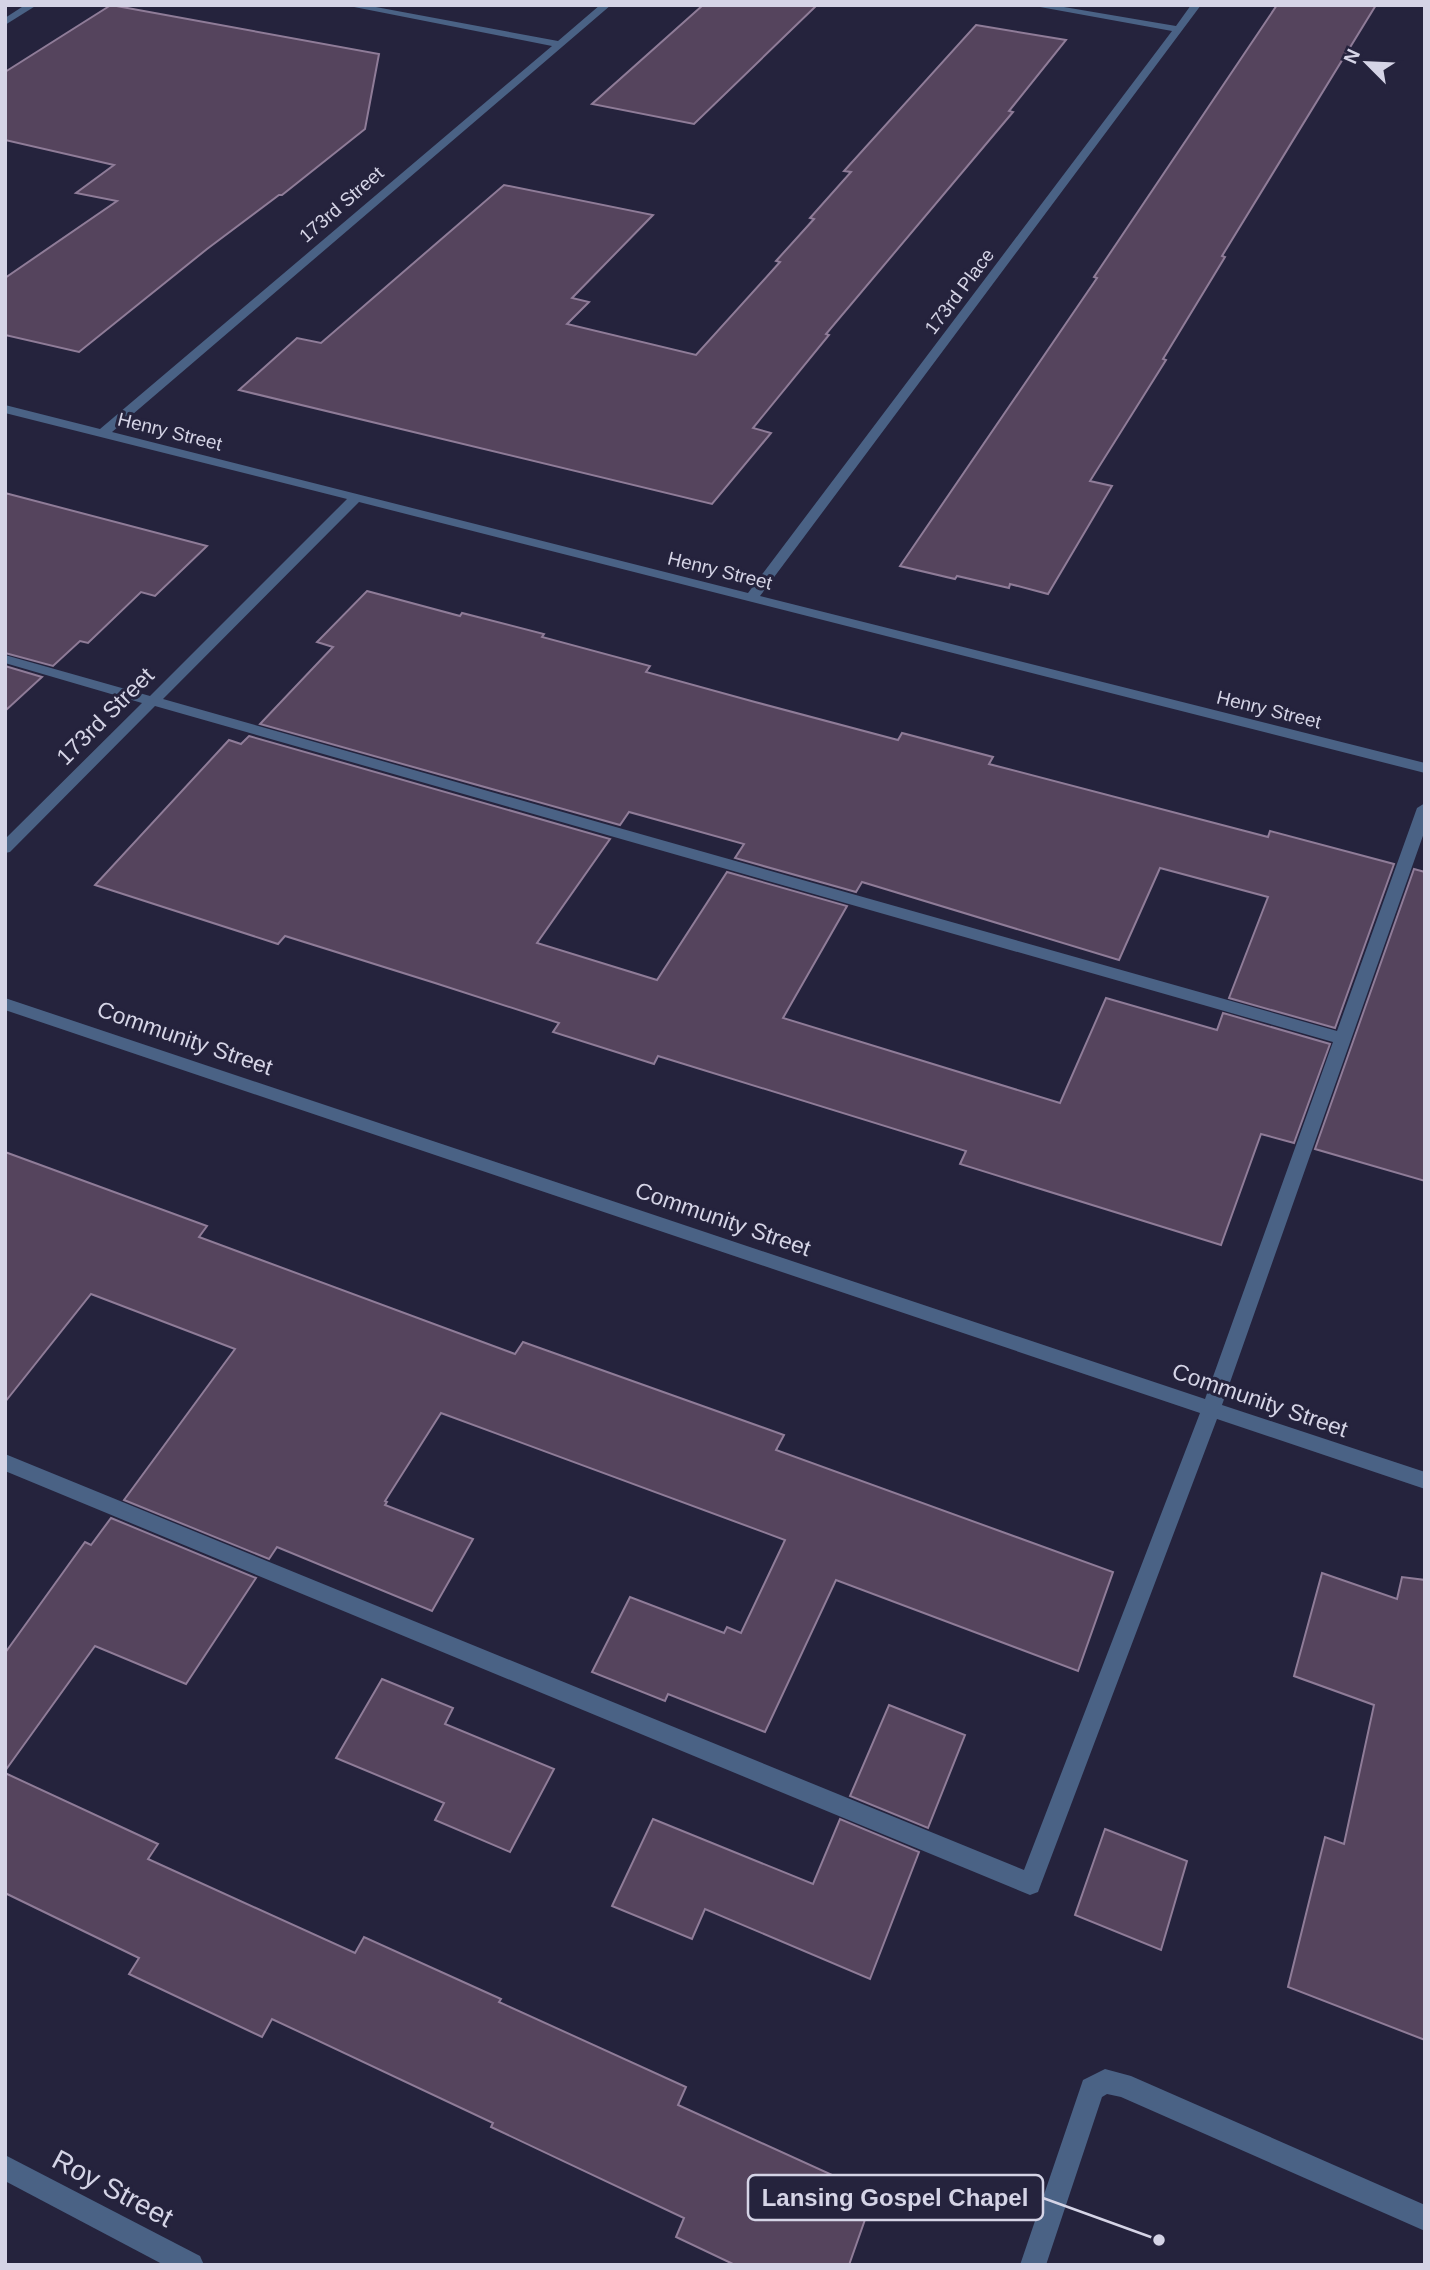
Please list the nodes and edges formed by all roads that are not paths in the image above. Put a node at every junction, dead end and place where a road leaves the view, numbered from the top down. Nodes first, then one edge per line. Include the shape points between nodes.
1 (32, 5) edge
2 (349, 5) edge
3 (606, 5) edge
4 (1034, 5) edge
5 (1196, 5) edge
6 (5, 22) edge
7 (1178, 29) junction
8 (558, 44) junction
9 (5, 409) edge
10 (102, 434) junction
11 (356, 498) junction
12 (751, 598) junction
13 (5, 659) edge
14 (152, 701) junction
15 (1425, 768) edge
16 (1425, 808) edge
17 (5, 848) edge
18 (5, 1004) edge
19 (1343, 1039) junction
20 (1211, 1409) junction
21 (5, 1462) edge
22 (1425, 1481) edge
23 (5, 2167) edge
24 (1425, 2218) edge
25 (191, 2265) edge
26 (1033, 2265) edge

1 - 6 street
2 - 8 street
3 - 8 street, 173rd Street
4 - 7 street
5 - 7 street, 173rd Place
7 - 12 street, 173rd Place
8 - 10 street, 173rd Street
9 - 10 street, Henry Street
10 - 11 street, Henry Street
11 - 12 street, Henry Street
11 - 14 street, 173rd Street
12 - 15 street, Henry Street
13 - 14 street
14 - 17 street, 173rd Street
14 - 19 street
16 - 19 street
18 - 20 street, Community Street
19 - 20 street
20 - 21 street via 1030,1884
20 - 22 street, Community Street
23 - 25 street, Roy Street
24 - 26 street via 1105,2081 1092,2089

